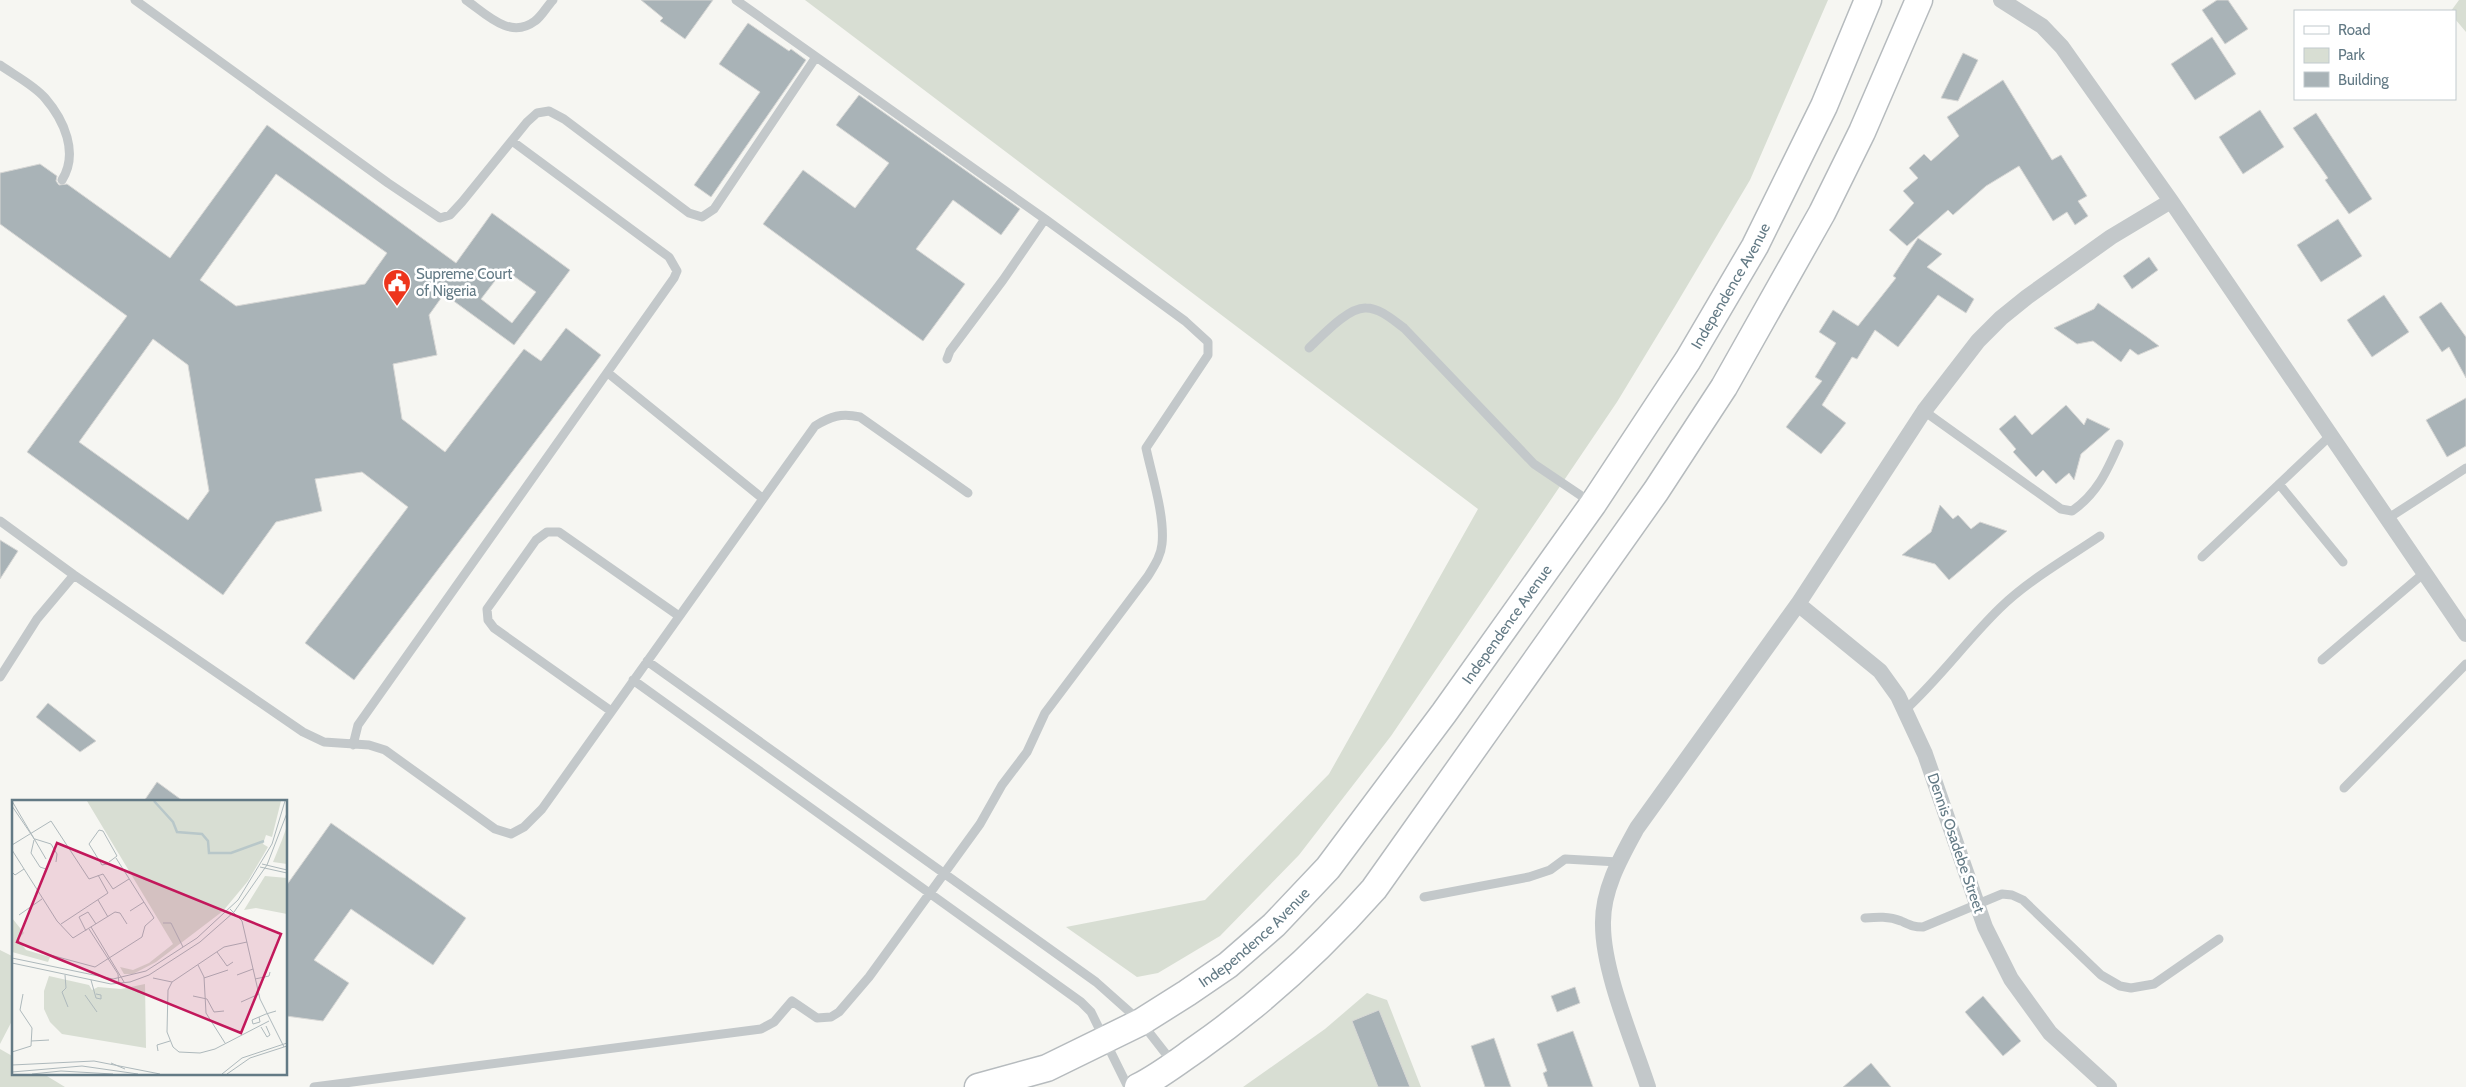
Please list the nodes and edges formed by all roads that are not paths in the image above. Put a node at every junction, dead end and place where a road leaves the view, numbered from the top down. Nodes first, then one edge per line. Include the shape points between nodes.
1 (135, 0) edge
2 (466, 0) edge
3 (553, 0) edge
4 (736, 0) edge
5 (1868, 0) edge
6 (1919, 0) edge
7 (2001, 0) edge
8 (816, 57) junction
9 (0, 66) edge
10 (512, 141) junction
11 (62, 180) dead end
12 (2171, 200) junction
13 (1045, 219) junction
14 (1309, 348) dead end
15 (948, 360) dead end
16 (608, 372) junction
17 (1924, 410) junction
18 (2331, 435) junction
19 (2119, 444) dead end
20 (2466, 468) edge
21 (2279, 484) junction
22 (968, 493) dead end
23 (762, 498) junction
24 (1593, 504) junction
25 (2387, 519) junction
26 (0, 521) edge
27 (2100, 536) dead end
28 (2202, 557) dead end
29 (2343, 562) dead end
30 (2424, 573) junction
31 (74, 575) junction
32 (1798, 604) junction
33 (679, 616) junction
34 (2466, 634) edge
35 (2322, 660) dead end
36 (647, 661) junction
37 (2466, 664) edge
38 (0, 678) edge
39 (633, 680) junction
40 (611, 710) junction
41 (1905, 710) junction
42 (353, 745) junction
43 (2344, 788) dead end
44 (1618, 862) junction
45 (944, 872) junction
46 (930, 892) junction
47 (1424, 897) dead end
48 (1978, 906) junction
49 (1865, 918) dead end
50 (2218, 939) dead end
51 (1141, 1022) junction
52 (1105, 1039) junction
53 (1174, 1065) junction
54 (314, 1087) edge
55 (978, 1087) edge
56 (1128, 1087) edge
57 (1138, 1087) edge
58 (1648, 1087) edge
59 (2109, 1087) edge

1 - 10 lane via 440,218 450,215
2 - 3 lane via 507,28 535,21
4 - 8 lane
5 - 24 main road, Independence Avenue via 1824,106 1755,246 1688,360
6 - 53 main road via 1862,132 1822,213 1724,387 1656,491 1374,889 1289,978
7 - 12 street via 2042,26 2062,47
8 - 10 lane via 714,209 702,217 689,213 549,110 537,113
8 - 13 lane
9 - 11 lane via 44,97 64,129 70,148 67,172
10 - 16 lane via 676,265 674,278
12 - 17 street via 2111,237 2001,318 1978,341
12 - 18 street
13 - 15 lane via 950,351
13 - 45 lane via 1185,321 1204,336 1210,348 1146,448 1161,522 1162,544 1158,558 1148,576 1044,713 1027,752
14 - 24 lane via 1349,313 1366,308 1383,313 1404,328 1534,464
16 - 23 lane
16 - 42 lane via 358,725
17 - 19 lane via 2061,509 2072,511 2085,502 2102,482
17 - 32 street
18 - 21 lane
18 - 25 street
20 - 25 lane
21 - 28 lane
21 - 29 lane
22 - 23 lane via 860,417 846,414 830,416 815,426
23 - 33 lane
24 - 51 main road, Independence Avenue via 1444,713 1328,868 1274,925 1228,965
25 - 30 street
26 - 31 lane
27 - 41 lane via 2010,599 1931,687
30 - 34 street
30 - 35 lane
31 - 38 lane via 27,633
31 - 42 lane via 302,732 324,742
32 - 41 street, Dennis Osadebe Street via 1880,671
32 - 44 street via 1637,828
33 - 36 lane
33 - 40 lane via 559,532 548,532 536,540 487,609 488,620 494,628
36 - 39 lane
36 - 45 lane
37 - 43 lane
39 - 40 lane
39 - 46 lane
40 - 42 lane via 542,809 524,827 511,834 495,829 385,750
41 - 48 street, Dennis Osadebe Street via 1925,754
44 - 47 lane via 1565,859 1550,870 1529,877
44 - 58 street via 1607,894 1603,924 1607,961
45 - 46 lane
45 - 51 lane via 1096,982
46 - 52 lane via 1081,1002 1091,1012
46 - 54 lane via 869,977 839,1012 831,1016 817,1018 792,1001 774,1022 761,1029
48 - 49 lane via 1923,927 1912,927 1900,920 1882,917
48 - 50 lane via 2002,894 2023,900 2101,975 2120,986 2131,988 2154,984
48 - 59 street, Dennis Osadebe Street via 2010,979 2050,1032
51 - 52 main road, Independence Avenue
51 - 53 lane
52 - 55 main road, Independence Avenue via 1047,1068
52 - 56 lane
53 - 57 main road

